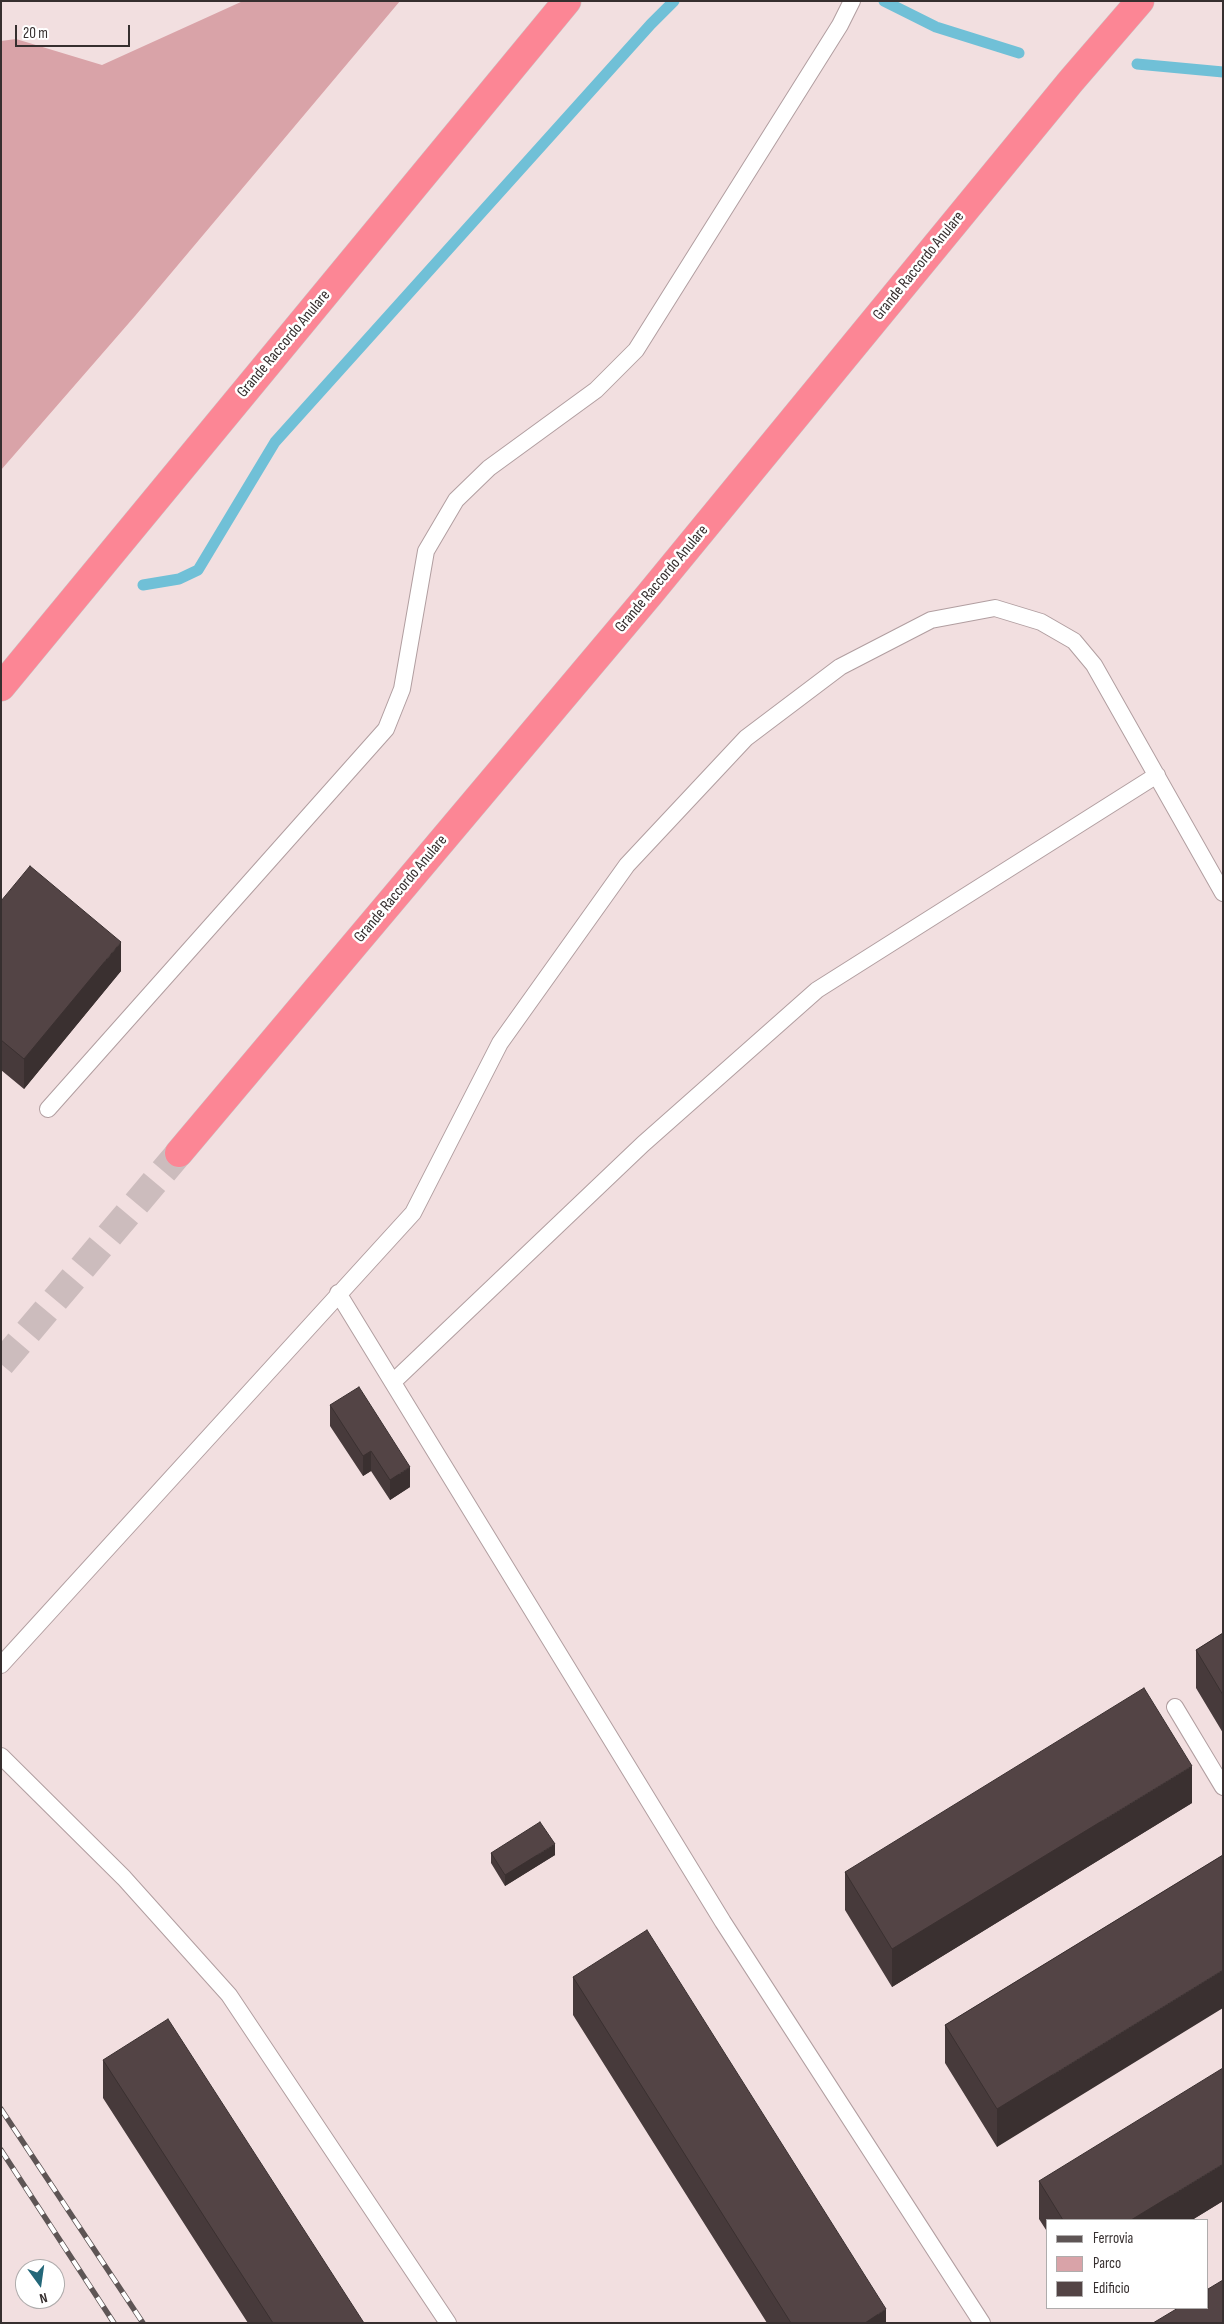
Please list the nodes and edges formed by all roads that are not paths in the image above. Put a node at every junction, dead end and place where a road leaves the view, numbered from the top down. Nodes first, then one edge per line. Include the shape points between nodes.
1 (567, 1) edge
2 (852, 1) edge
3 (1140, 1) edge
4 (1, 687) edge
5 (1157, 775) junction
6 (1223, 893) edge
7 (48, 1109) dead end
8 (179, 1153) tunnel mouth
9 (338, 1293) junction
10 (393, 1382) junction
11 (1, 1665) edge
12 (1174, 1707) dead end
13 (1, 1756) edge
14 (1223, 1787) edge
15 (448, 2323) edge
16 (982, 2323) edge

1 - 4 highway, Grande Raccordo Anulare
2 - 7 lane via 636,350 596,390 489,468 456,500 426,551 402,689 386,729
3 - 8 highway, Grande Raccordo Anulare via 1064,89 649,595
5 - 6 lane
5 - 9 lane via 1094,665 1074,641 1041,622 995,608 931,620 840,667 746,738 627,865 500,1043 413,1213
5 - 10 lane via 817,990 643,1144
9 - 10 lane
9 - 11 lane
10 - 16 lane via 723,1922
12 - 14 lane
13 - 15 lane via 124,1878 229,1995

